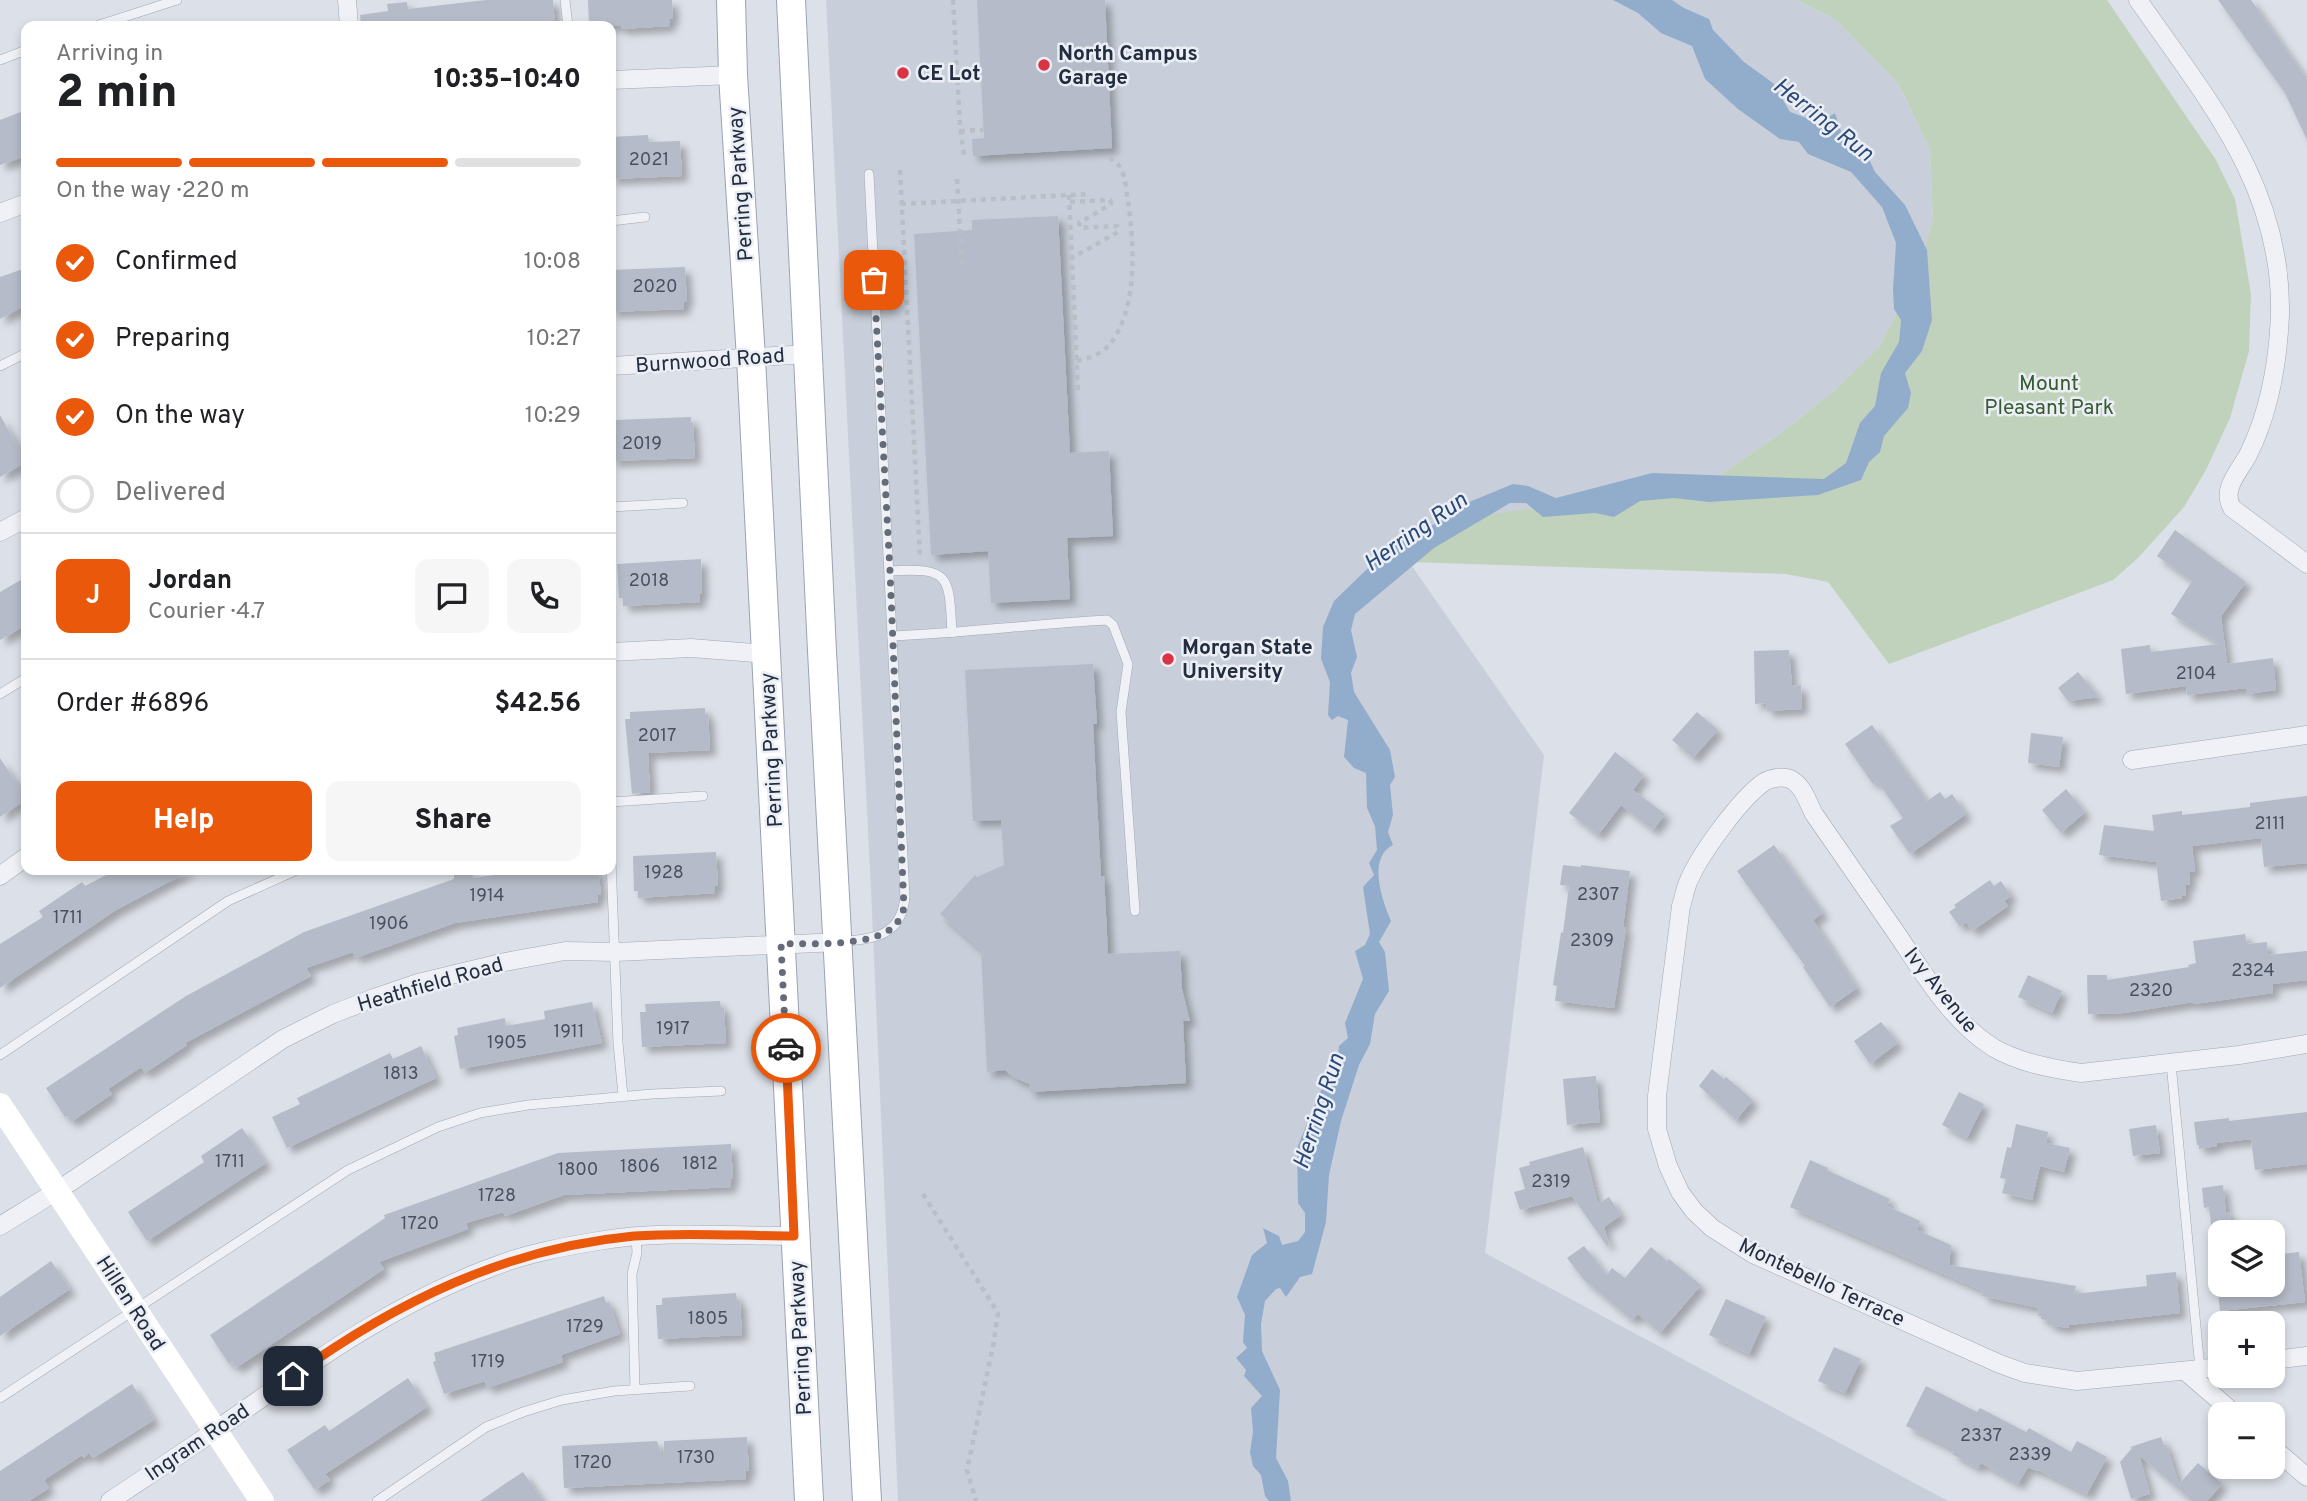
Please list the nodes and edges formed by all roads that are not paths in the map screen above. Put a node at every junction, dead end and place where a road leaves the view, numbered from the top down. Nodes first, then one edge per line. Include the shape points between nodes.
1 (177, 0) edge
2 (347, 0) edge
3 (565, 0) edge
4 (731, 0) edge
5 (791, 0) edge
6 (2138, 0) edge
7 (112, 21) edge
8 (349, 21) edge
9 (567, 21) edge
10 (21, 52) edge
11 (0, 60) edge
12 (733, 75) junction
13 (616, 80) edge
14 (869, 174) dead end
15 (21, 205) edge
16 (0, 213) edge
17 (645, 217) dead end
18 (616, 221) edge
19 (809, 354) junction
20 (21, 356) edge
21 (751, 358) junction
22 (0, 366) edge
23 (616, 366) edge
24 (683, 503) dead end
25 (616, 507) edge
26 (21, 522) edge
27 (0, 532) edge
28 (2307, 564) edge
29 (890, 571) junction
30 (952, 633) junction
31 (892, 636) junction
32 (616, 652) edge
33 (766, 654) junction
34 (21, 681) edge
35 (0, 694) edge
36 (2307, 735) edge
37 (2132, 760) dead end
38 (1779, 777) joint
39 (703, 796) dead end
40 (616, 802) edge
41 (21, 861) edge
42 (286, 875) edge
43 (612, 875) edge
44 (0, 876) edge
45 (1135, 911) dead end
46 (839, 942) junction
47 (781, 944) junction
48 (616, 953) junction
49 (2307, 1044) edge
50 (0, 1055) edge
51 (2171, 1063) junction
52 (721, 1091) dead end
53 (623, 1096) junction
54 (0, 1105) edge
55 (57, 1191) junction
56 (0, 1226) edge
57 (636, 1236) junction
58 (794, 1236) junction
59 (136, 1310) junction
60 (2307, 1356) edge
61 (2285, 1359) edge
62 (2208, 1368) edge
63 (2193, 1370) junction
64 (690, 1386) dead end
65 (635, 1389) junction
66 (0, 1398) edge
67 (2224, 1402) edge
68 (215, 1431) junction
69 (2285, 1458) edge
70 (2307, 1477) edge
71 (110, 1501) edge
72 (262, 1501) edge
73 (377, 1501) edge
74 (809, 1501) edge
75 (867, 1501) edge

1 - 7 lane
2 - 8 street
3 - 9 lane
4 - 12 main road, Perring Parkway
5 - 19 main road
6 - 28 street via 2227,128 2265,215 2278,280 2278,344 2262,418 2228,500 2232,508
10 - 11 lane
12 - 13 street
12 - 21 main road, Perring Parkway
14 - 29 lane
15 - 16 street
17 - 18 lane
19 - 21 street, Burnwood Road
19 - 46 main road
20 - 22 lane
21 - 23 street, Burnwood Road
21 - 33 main road, Perring Parkway
24 - 25 lane
26 - 27 street
29 - 30 lane via 926,570 942,578 949,591
29 - 31 lane
30 - 31 lane
30 - 45 lane via 1107,620 1113,625 1128,664 1121,712
31 - 46 lane via 904,909 897,924 877,938
32 - 33 street via 691,648
33 - 47 main road, Perring Parkway
34 - 35 lane
36 - 37 street
38 - 51 street, Ivy Avenue via 1800,787 1928,980 1973,1032 1995,1049 2026,1062 2081,1073
38 - 63 street, Montebello Terrace via 1766,781 1715,837 1688,882 1681,906 1657,1096 1657,1129 1680,1192 1712,1228 1753,1254 2025,1373 2077,1381
39 - 40 lane
41 - 44 street
42 - 50 lane via 228,901
43 - 48 lane
46 - 47 street, Heathfield Road
46 - 75 main road
47 - 48 street, Heathfield Road
47 - 58 main road, Perring Parkway
48 - 53 lane
48 - 55 street, Heathfield Road via 565,951 505,962 418,984 333,1014 284,1039
49 - 51 street, Ivy Avenue
51 - 63 lane
52 - 53 lane
53 - 59 lane via 480,1113 415,1137 348,1170
54 - 55 street, Hillen Road
55 - 56 street, Heathfield Road
55 - 59 street, Hillen Road
57 - 58 street, Ingram Road
57 - 65 lane via 632,1274
57 - 68 street, Ingram Road via 551,1250 448,1284 376,1321
58 - 74 main road, Perring Parkway
59 - 66 lane
59 - 68 street, Hillen Road
60 - 61 street
62 - 63 street, Montebello Terrace
63 - 67 street
64 - 65 lane
65 - 73 lane via 562,1400 486,1427
68 - 71 street, Ingram Road
68 - 72 street, Hillen Road
69 - 70 street

